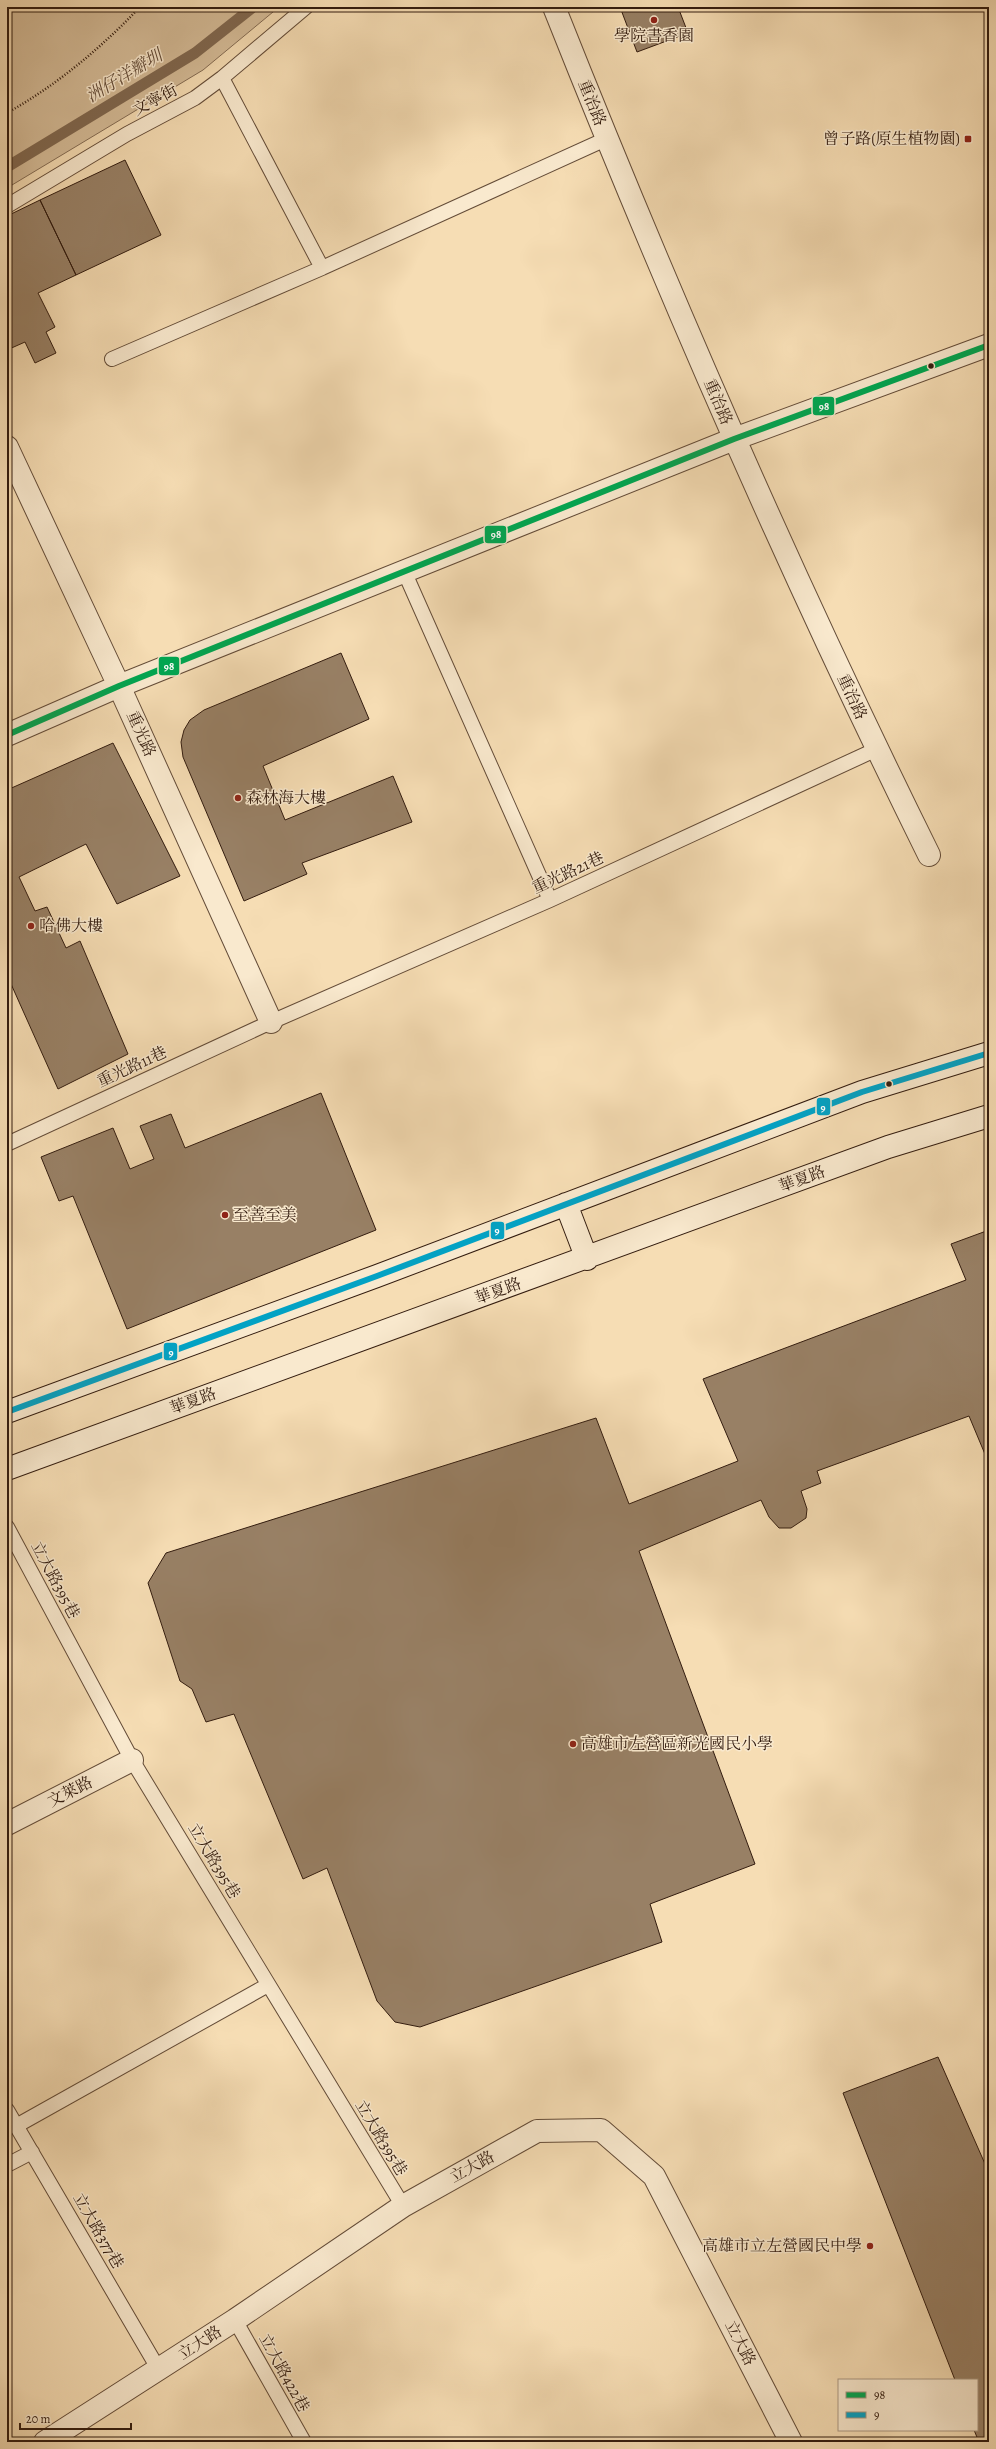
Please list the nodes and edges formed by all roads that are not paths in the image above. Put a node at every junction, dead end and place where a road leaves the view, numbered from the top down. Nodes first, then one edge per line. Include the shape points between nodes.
1 (306, 7) edge
2 (554, 7) edge
3 (222, 78) junction
4 (606, 139) junction
5 (7, 206) edge
6 (322, 268) junction
7 (989, 345) edge
8 (112, 359) dead end
9 (734, 439) junction
10 (7, 447) edge
11 (404, 571) junction
12 (119, 686) junction
13 (7, 735) edge
14 (877, 749) junction
15 (929, 855) dead end
16 (550, 900) junction
17 (271, 1022) junction
18 (989, 1053) edge
19 (989, 1116) edge
20 (7, 1144) edge
21 (566, 1204) junction
22 (587, 1259) junction
23 (7, 1412) edge
24 (7, 1469) edge
25 (7, 1527) edge
26 (132, 1760) junction
27 (7, 1824) edge
28 (268, 1985) junction
29 (7, 2110) edge
30 (16, 2126) junction
31 (32, 2152) junction
32 (7, 2164) edge
33 (403, 2206) junction
34 (235, 2320) junction
35 (159, 2370) junction
36 (45, 2442) edge
37 (304, 2442) edge
38 (791, 2442) edge

1 - 3 lane, 文寧街
2 - 4 street, 重治路
3 - 5 lane, 文寧街 via 195,98 127,134
3 - 6 lane
4 - 6 lane
4 - 9 street, 重治路
6 - 8 lane
7 - 9 street
9 - 11 street
9 - 14 street, 重治路
10 - 12 street, 重光路
11 - 12 street
11 - 16 lane
12 - 13 street
12 - 17 street, 重光路
14 - 15 street, 重治路
14 - 16 lane, 重光路21巷
16 - 17 lane, 重光路21巷
17 - 20 lane, 重光路11巷
18 - 21 street via 862,1092
19 - 22 street, 華夏路 via 888,1147
21 - 22 street
21 - 23 street
22 - 24 street, 華夏路
25 - 26 lane, 立大路395巷
26 - 27 street, 文萊路
26 - 28 lane, 立大路395巷
28 - 30 lane
28 - 33 lane, 立大路395巷
29 - 30 lane, 立大路377巷
30 - 31 lane, 立大路377巷
31 - 32 lane
31 - 35 lane, 立大路377巷
33 - 34 street, 立大路
33 - 38 street, 立大路 via 537,2131 601,2130 654,2176
34 - 35 street, 立大路
34 - 37 lane, 立大路422巷
35 - 36 street, 立大路

